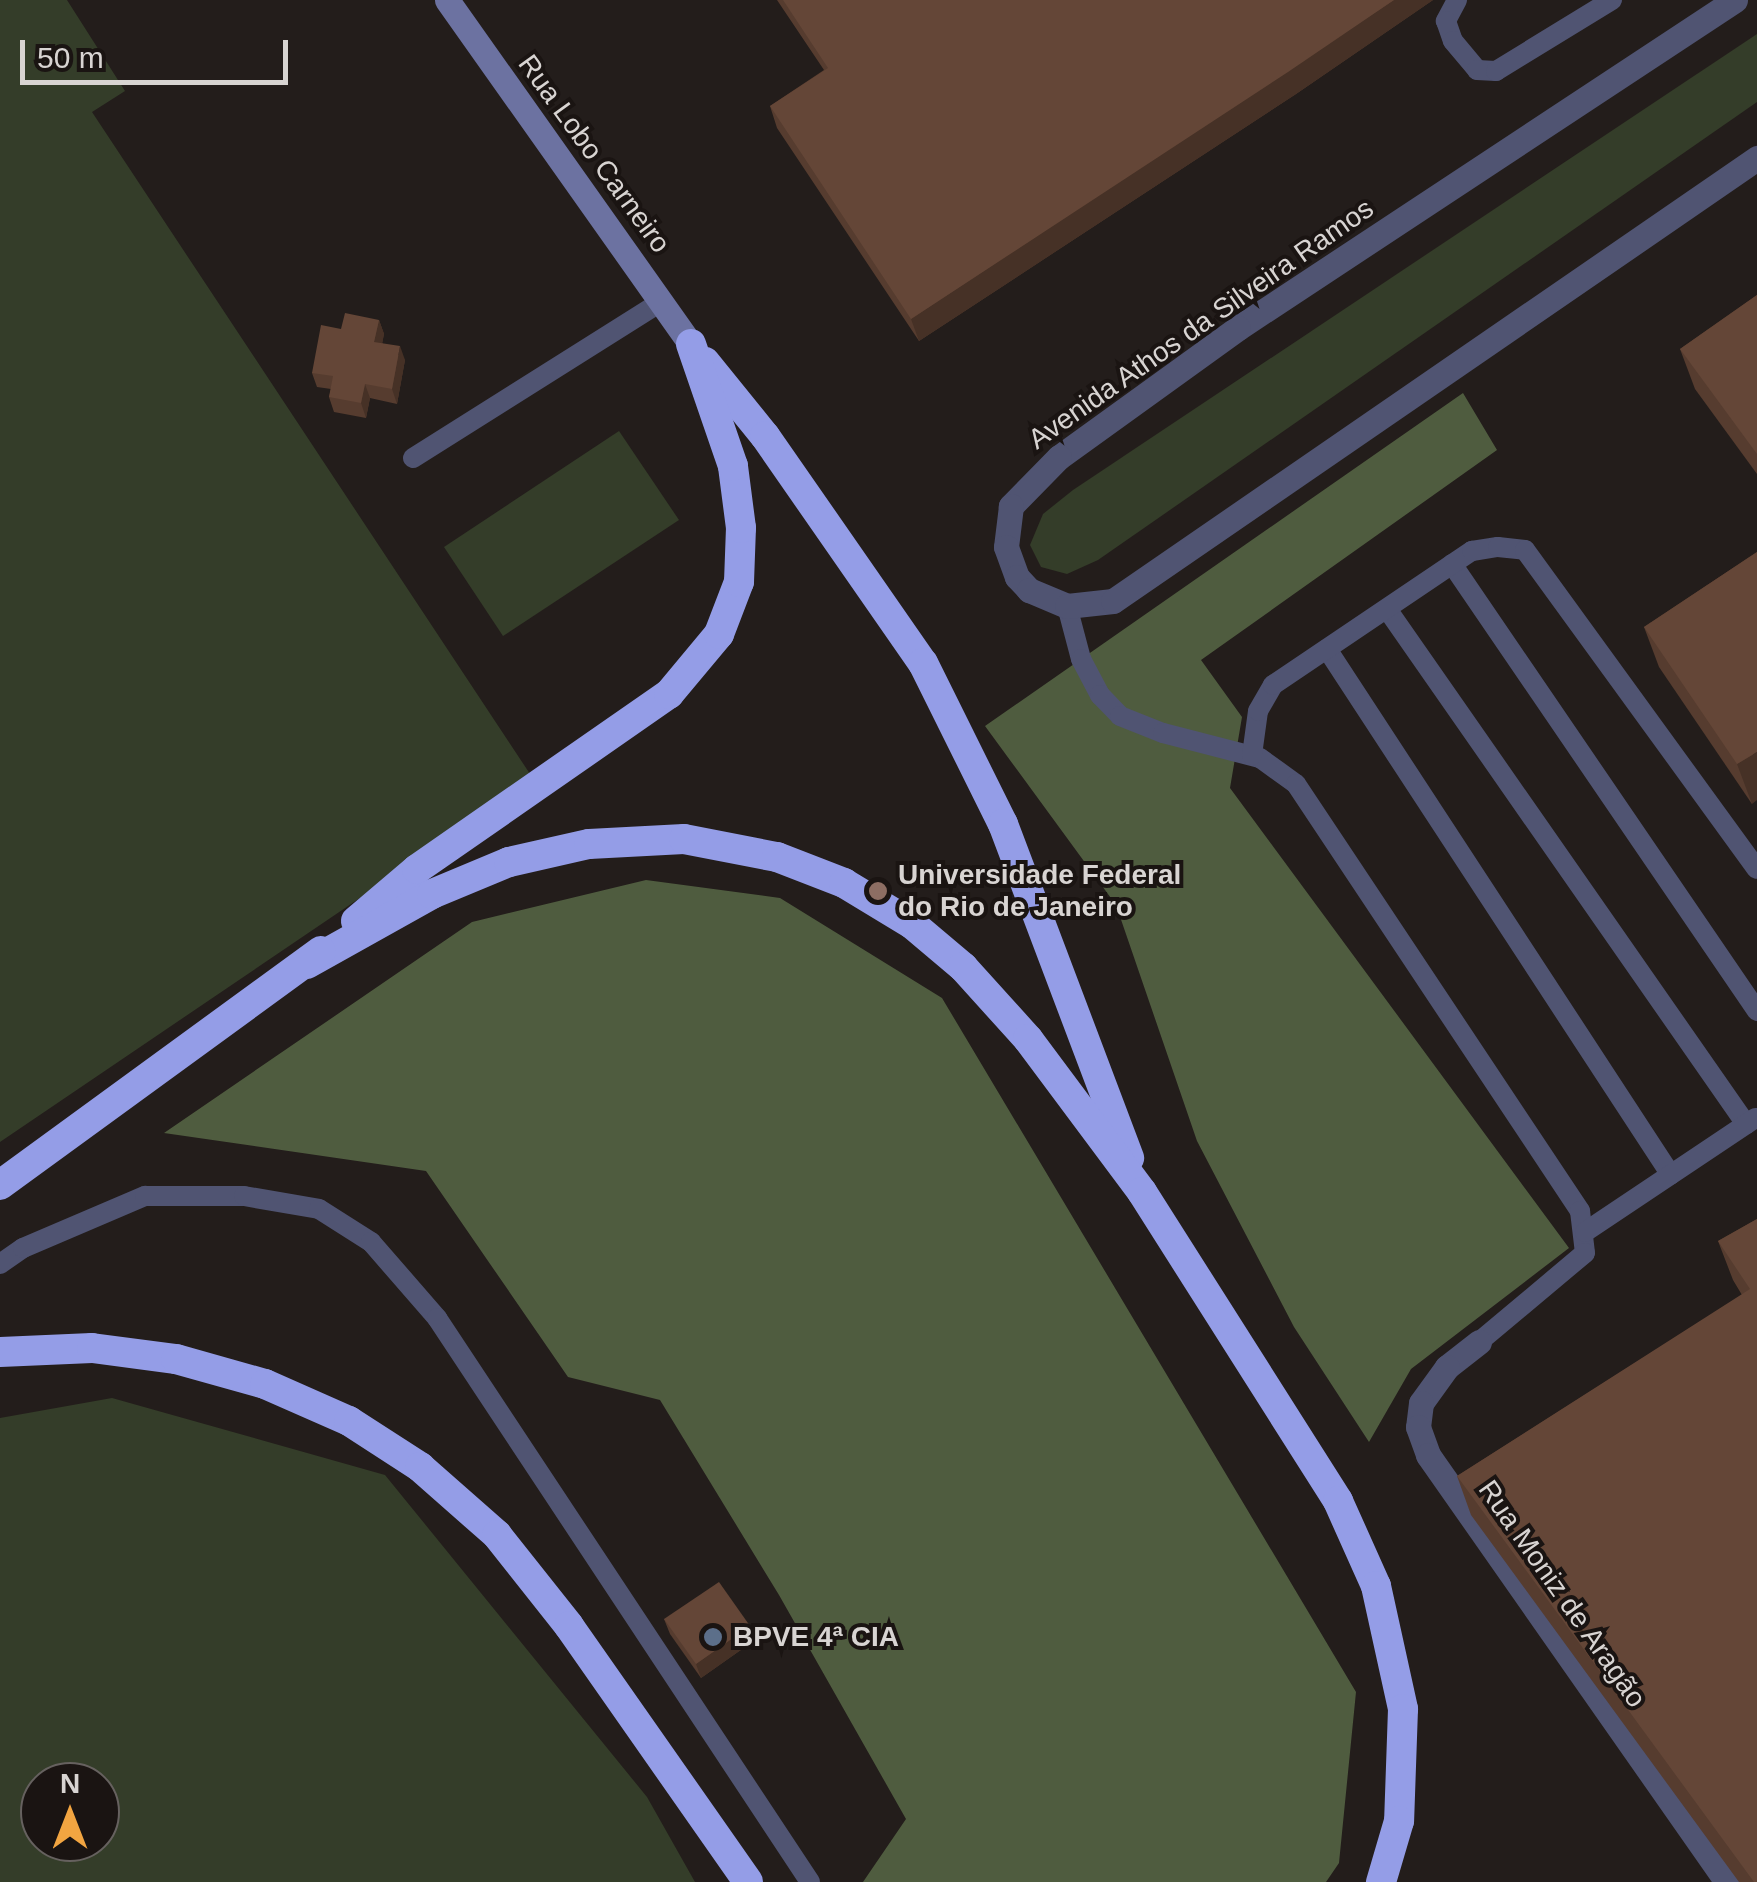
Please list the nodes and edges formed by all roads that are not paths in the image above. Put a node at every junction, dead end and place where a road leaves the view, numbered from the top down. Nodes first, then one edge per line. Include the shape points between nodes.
1 (447, 0) edge
2 (1457, 0) edge
3 (1612, 0) edge
4 (1735, 0) edge
5 (1757, 158) edge
6 (662, 301) junction
7 (691, 344) junction
8 (413, 458) dead end
9 (1452, 564) junction
10 (1067, 606) junction
11 (1387, 608) junction
12 (1326, 649) junction
13 (1252, 755) junction
14 (1757, 870) edge
15 (307, 964) junction
16 (1757, 1011) edge
17 (1752, 1121) edge
18 (1671, 1175) junction
19 (0, 1185) edge
20 (1142, 1192) junction
21 (1585, 1232) junction
22 (0, 1264) edge
23 (1479, 1342) joint
24 (0, 1352) edge
25 (741, 1874) edge
26 (810, 1882) edge
27 (1382, 1882) edge
28 (1727, 1882) edge

1 - 6 street, Rua Lobo Carneiro
2 - 3 lane via 1446,21 1453,42 1477,70 1496,71
4 - 10 street, Avenida Athos da Silveira Ramos via 1238,328 1025,486 1010,506 1010,563 1029,590
5 - 10 street via 1113,602
6 - 7 street, Rua Lobo Carneiro
6 - 8 lane
7 - 15 highway via 733,466 742,528 739,582 719,634 669,694 417,869
7 - 20 highway via 765,436 924,663 1003,824
9 - 11 lane
9 - 14 lane via 1472,552 1524,550
9 - 16 lane
10 - 13 lane via 1080,659 1120,716 1163,734
11 - 12 lane
11 - 17 lane
12 - 13 lane via 1273,685 1258,712
12 - 18 lane
13 - 21 lane via 1296,784 1580,1211
15 - 19 highway
15 - 20 highway via 432,894 509,862 589,844 684,840 777,857 844,883 912,924 962,967 1028,1039
17 - 18 lane
18 - 21 lane
20 - 27 highway via 1338,1501 1376,1586 1403,1709 1399,1821
21 - 23 lane via 1585,1253
22 - 26 lane via 145,1196 244,1196 319,1209 371,1242 437,1318
23 - 28 street, Rua Moniz de Aragão via 1447,1367 1421,1404 1418,1427 1428,1455
24 - 25 highway via 92,1348 176,1360 265,1384 350,1421 420,1467 497,1535 569,1626

